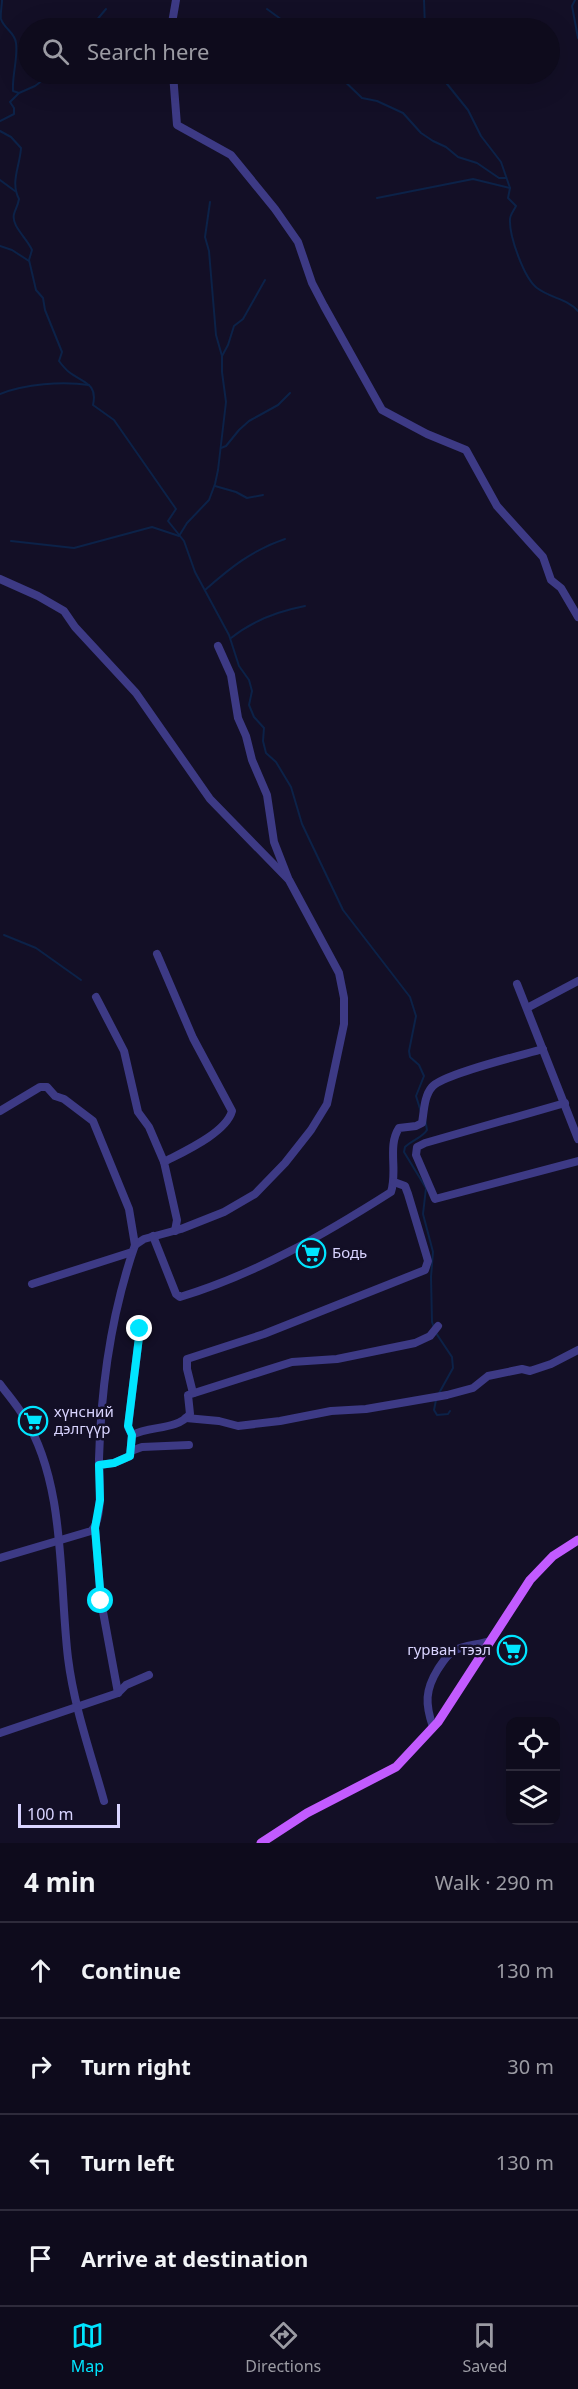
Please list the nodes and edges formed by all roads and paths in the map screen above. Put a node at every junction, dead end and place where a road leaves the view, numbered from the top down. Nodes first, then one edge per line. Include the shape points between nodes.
1 (176, 0) edge
2 (173, 18) edge
3 (174, 84) edge
4 (0, 579) edge
5 (578, 617) edge
6 (218, 646) dead end
7 (289, 880) junction
8 (157, 954) dead end
9 (578, 981) edge
10 (518, 984) dead end
11 (96, 997) dead end
12 (527, 1008) junction
13 (543, 1049) junction
14 (565, 1103) junction
15 (0, 1111) edge
16 (578, 1139) edge
17 (578, 1161) edge
18 (164, 1162) junction
19 (394, 1182) junction
20 (175, 1231) junction
21 (153, 1236) junction
22 (133, 1249) junction
23 (32, 1284) dead end
24 (438, 1326) dead end
25 (140, 1329) dead end
26 (578, 1350) edge
27 (0, 1384) edge
28 (193, 1393) junction
29 (186, 1418) junction
30 (132, 1435) junction
31 (189, 1445) dead end
32 (131, 1451) junction
33 (99, 1465) junction
34 (95, 1528) junction
35 (59, 1539) junction
36 (578, 1540) edge
37 (0, 1557) edge
38 (490, 1641) junction
39 (149, 1675) dead end
40 (118, 1693) junction
41 (77, 1708) junction
42 (433, 1727) junction
43 (0, 1733) edge
44 (104, 1801) dead end
45 (261, 1843) edge

1 - 2 street
3 - 5 street via 177,125 231,155 298,242 312,283 382,410 466,450 497,506 543,557 551,580 561,588
4 - 7 street via 64,611 136,693 210,800
6 - 7 street via 231,675 238,718 267,795 274,842
7 - 20 street via 339,973 344,998 344,1024 327,1104 311,1130 255,1194 224,1212
8 - 18 street via 193,1038 232,1111 220,1128
9 - 12 street
10 - 12 street
11 - 18 street via 124,1051 138,1112
12 - 13 street
13 - 14 street
13 - 19 street via 433,1085 422,1123 399,1128 393,1137
14 - 16 street
14 - 17 street via 425,1143 417,1147 416,1155 435,1199
15 - 22 street via 40,1087 47,1087 93,1120 129,1209
18 - 20 street via 177,1220
19 - 21 street via 391,1192 300,1248 180,1297
19 - 28 street via 405,1186 408,1194 428,1261 425,1270 284,1327 187,1359
20 - 21 street
21 - 22 street
22 - 23 street
22 - 33 street via 111,1328
24 - 28 street via 430,1336 415,1342 337,1359 292,1362
25 - 30 street via 128,1426
26 - 29 street via 530,1371 488,1376 473,1388 447,1395 238,1426
27 - 35 street via 25,1417 42,1457 55,1498
28 - 29 street via 188,1395 190,1414
29 - 30 street
30 - 32 street
31 - 32 street
32 - 33 street via 130,1456 114,1463
33 - 34 street via 100,1500
34 - 35 street
34 - 40 street via 101,1601
35 - 37 street
35 - 41 street
36 - 38 main road via 553,1556 530,1580
38 - 42 main road
38 - 42 street via 451,1652 430,1681 426,1699
39 - 40 street
40 - 41 street
41 - 43 street
41 - 44 street
42 - 45 main road via 396,1767 307,1813

